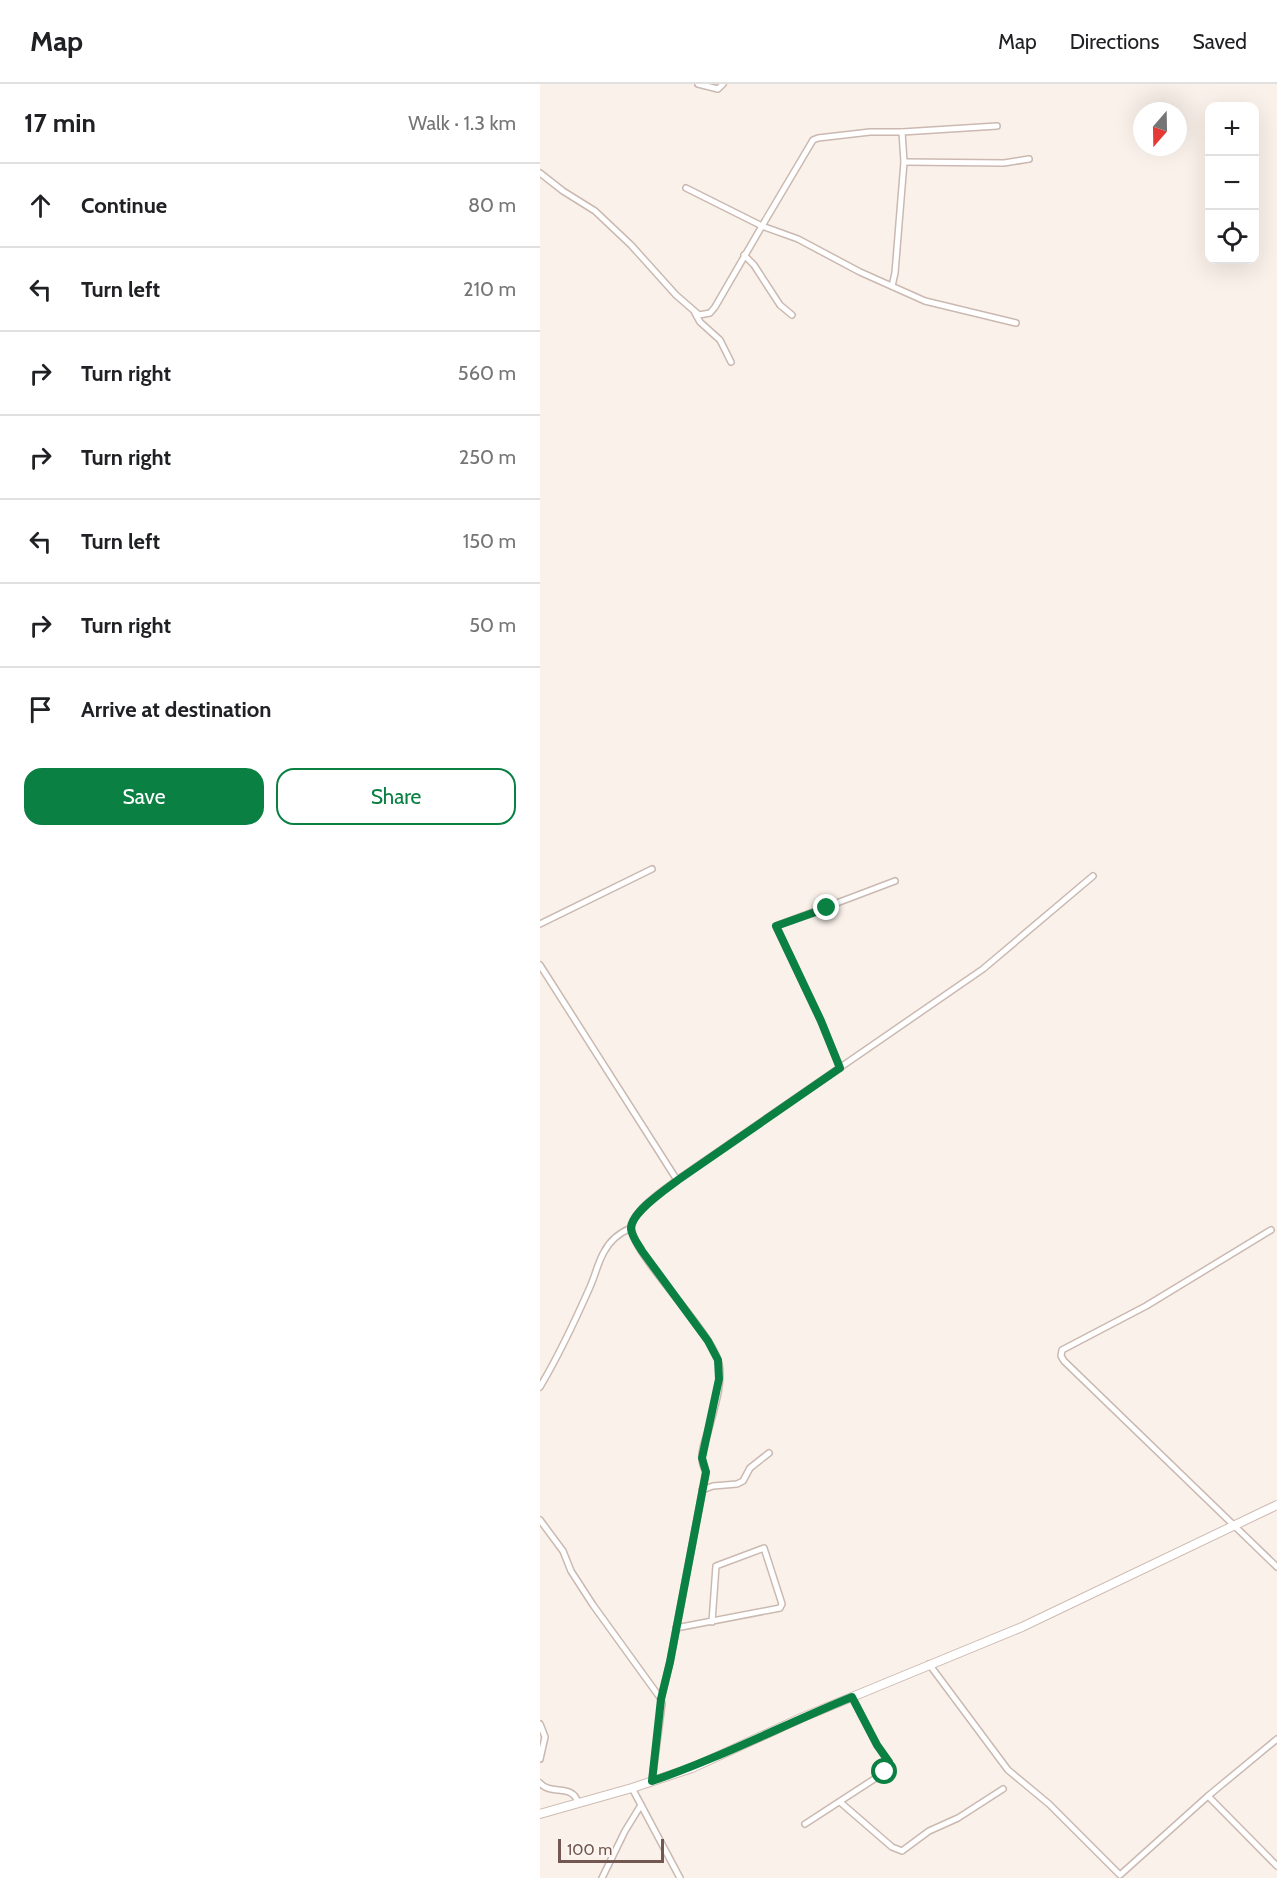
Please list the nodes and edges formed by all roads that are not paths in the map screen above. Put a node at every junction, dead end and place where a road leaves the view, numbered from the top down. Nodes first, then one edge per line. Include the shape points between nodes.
1 (698, 84) edge
2 (723, 84) edge
3 (998, 126) dead end
4 (902, 132) junction
5 (1029, 159) dead end
6 (904, 162) junction
7 (540, 173) edge
8 (686, 188) dead end
9 (762, 226) junction
10 (744, 255) junction
11 (892, 286) junction
12 (695, 313) junction
13 (792, 315) dead end
14 (1016, 323) dead end
15 (731, 362) dead end
16 (652, 869) dead end
17 (1093, 876) dead end
18 (895, 881) dead end
19 (540, 924) edge
20 (540, 965) edge
21 (840, 1068) junction
22 (678, 1180) junction
23 (631, 1228) junction
24 (1271, 1230) dead end
25 (540, 1387) edge
26 (769, 1453) dead end
27 (702, 1490) junction
28 (1277, 1505) edge
29 (540, 1520) edge
30 (1234, 1527) junction
31 (1277, 1568) edge
32 (712, 1622) junction
33 (676, 1628) junction
34 (929, 1664) junction
35 (852, 1697) junction
36 (661, 1699) junction
37 (540, 1724) edge
38 (1277, 1739) edge
39 (540, 1759) edge
40 (652, 1781) junction
41 (540, 1783) edge
42 (632, 1788) junction
43 (1003, 1789) dead end
44 (1208, 1796) junction
45 (840, 1802) junction
46 (578, 1803) junction
47 (641, 1805) junction
48 (540, 1814) edge
49 (805, 1824) dead end
50 (1277, 1866) edge
51 (1122, 1876) edge
52 (602, 1878) edge
53 (680, 1878) edge

1 - 2 street via 718,89
3 - 4 street
4 - 6 street
4 - 9 street via 813,140
5 - 6 street via 1004,163
6 - 11 street
7 - 12 street via 595,211
8 - 9 street
9 - 10 street
9 - 11 street via 798,239
10 - 12 street via 715,307 704,315
10 - 13 street via 780,305
11 - 14 street via 925,301
12 - 15 street via 720,340
16 - 19 street
17 - 21 street via 983,969
18 - 21 street via 776,926
20 - 22 street
21 - 22 street
22 - 23 street via 636,1216
23 - 25 street via 617,1234 604,1252
23 - 27 street via 642,1251 718,1360 719,1379 702,1458 706,1472
24 - 30 street via 1146,1306 1062,1350 1061,1356
26 - 27 street via 750,1468 743,1481
27 - 33 street
28 - 30 street
29 - 36 street via 563,1551 593,1605
30 - 31 street
30 - 34 street via 1022,1627
32 - 32 street via 781,1607 764,1548 716,1566
32 - 33 street
33 - 36 street
34 - 35 street
34 - 51 street via 1008,1770 1049,1804
35 - 40 street via 692,1768
35 - 45 street via 889,1762 885,1772
36 - 40 street
37 - 39 street via 545,1737
38 - 44 street
40 - 42 street
41 - 46 street via 546,1788 573,1793
42 - 46 street
42 - 47 street
43 - 45 street via 902,1851 892,1847
44 - 50 street
44 - 51 street
45 - 49 street
46 - 48 street
47 - 52 street
47 - 53 street

